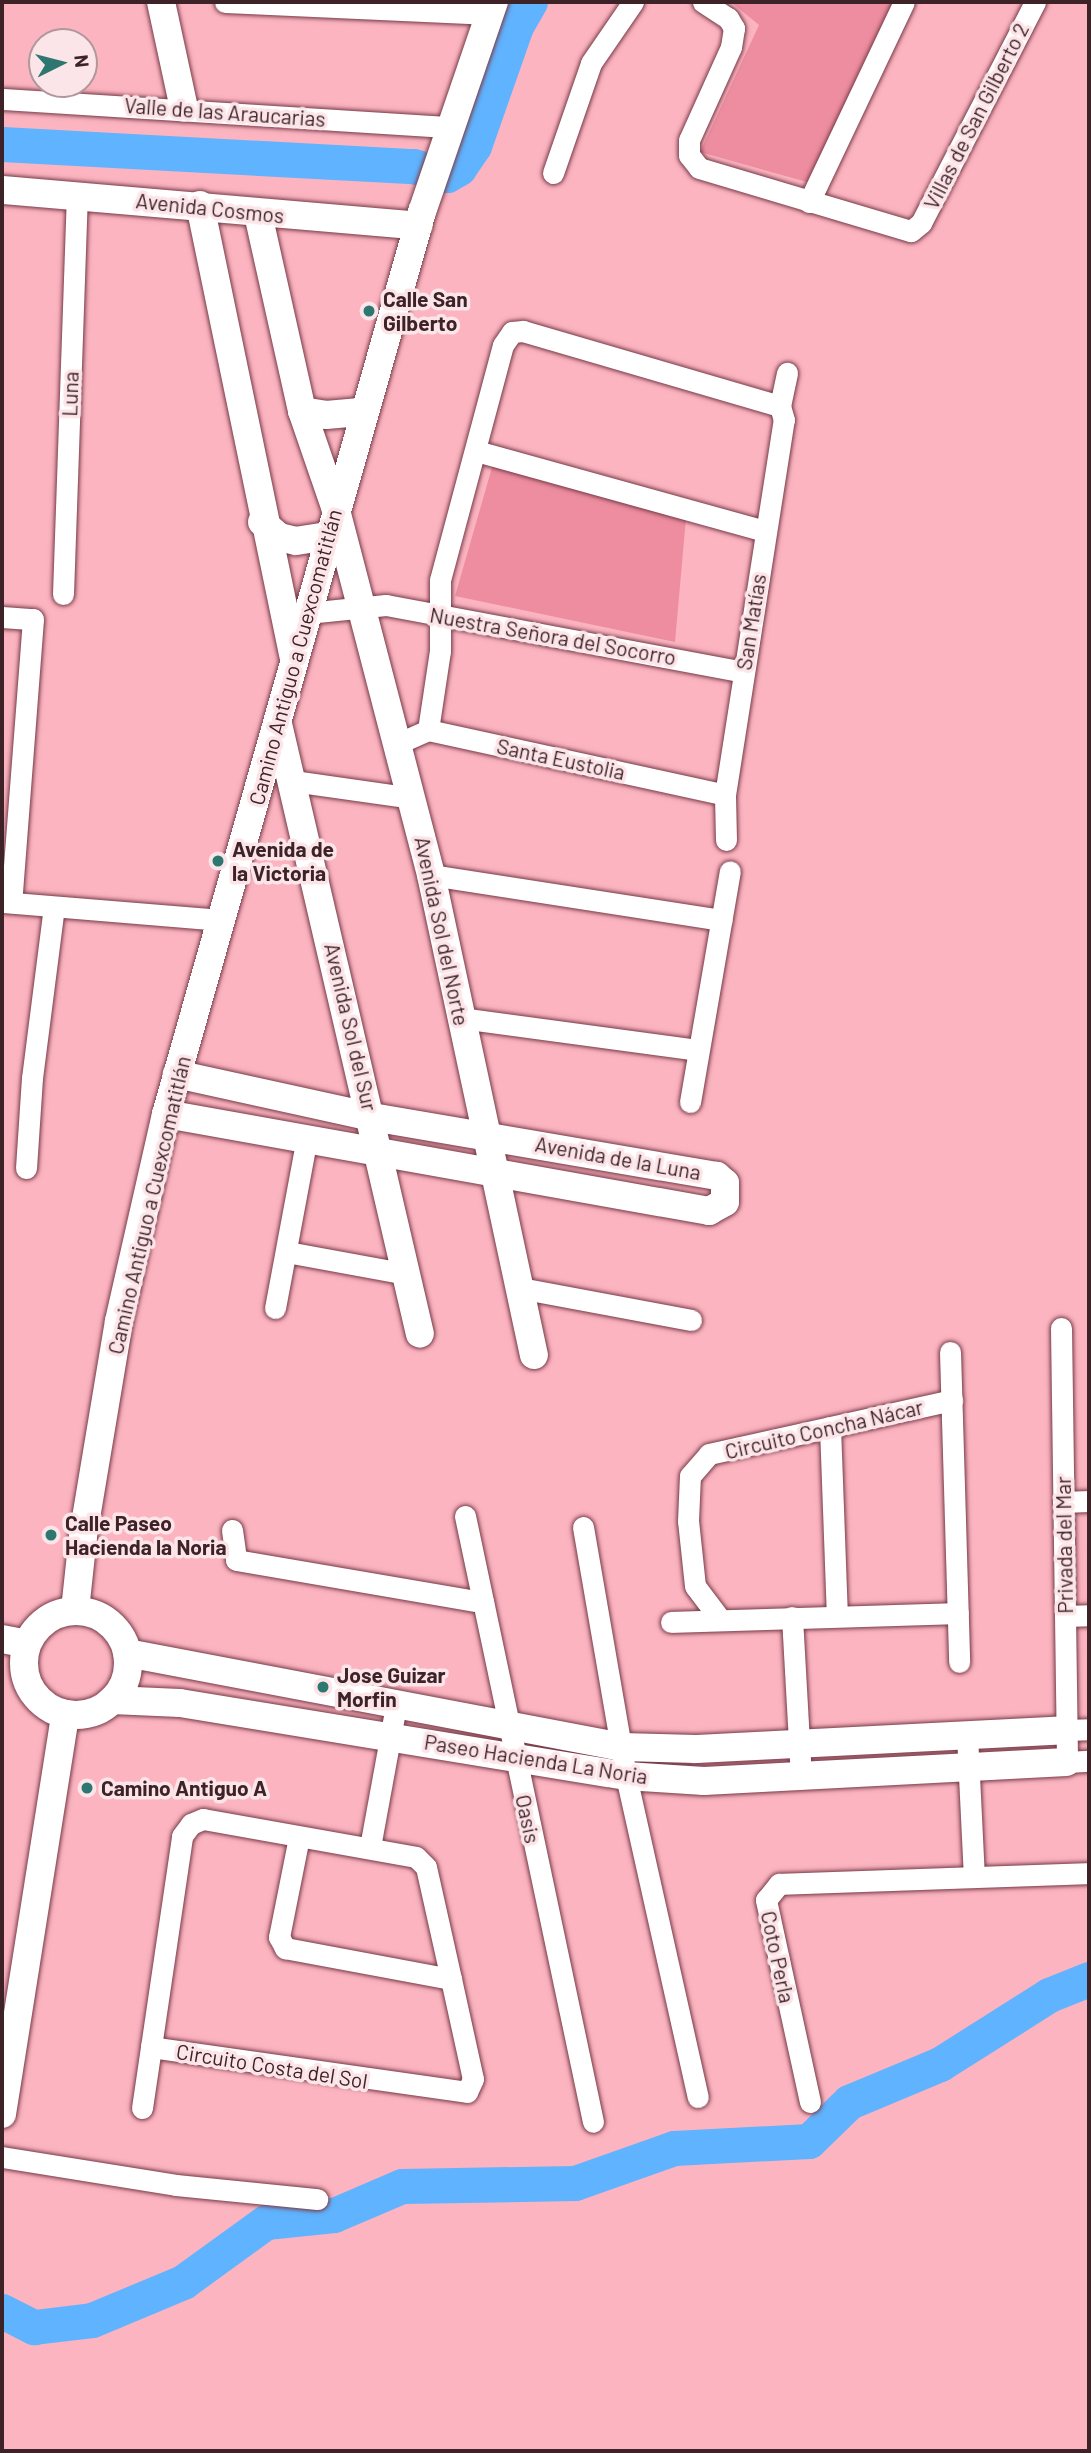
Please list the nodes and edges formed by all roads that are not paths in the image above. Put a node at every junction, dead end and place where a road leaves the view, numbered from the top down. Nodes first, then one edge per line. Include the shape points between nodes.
1 (161, 2) edge
2 (225, 2) edge
3 (633, 2) edge
4 (703, 2) edge
5 (904, 2) edge
6 (1032, 3) edge
7 (340, 5) edge
8 (490, 8) edge
9 (2, 99) edge
10 (184, 108) junction
11 (448, 127) junction
12 (553, 173) dead end
13 (2, 190) edge
14 (77, 194) junction
15 (809, 202) junction
16 (200, 205) junction
17 (258, 214) junction
18 (420, 219) junction
19 (787, 373) dead end
20 (780, 406) junction
21 (302, 411) junction
22 (363, 412) junction
23 (476, 451) junction
24 (262, 522) junction
25 (332, 523) junction
26 (765, 531) junction
27 (63, 594) dead end
28 (362, 606) junction
29 (307, 613) junction
30 (439, 615) junction
31 (2, 617) edge
32 (294, 659) junction
33 (743, 672) junction
34 (277, 722) junction
35 (428, 730) junction
36 (399, 743) junction
37 (293, 780) junction
38 (725, 794) junction
39 (412, 798) junction
40 (726, 839) dead end
41 (730, 871) dead end
42 (431, 875) junction
43 (6, 902) edge
44 (54, 907) junction
45 (223, 920) junction
46 (722, 920) junction
47 (460, 1018) junction
48 (698, 1050) junction
49 (177, 1074) junction
50 (690, 1102) dead end
51 (166, 1114) junction
52 (372, 1117) junction
53 (486, 1134) junction
54 (306, 1142) junction
55 (380, 1151) junction
56 (661, 1165) junction
57 (26, 1168) dead end
58 (498, 1173) junction
59 (653, 1202) junction
60 (287, 1252) junction
61 (407, 1274) junction
62 (520, 1289) junction
63 (275, 1308) dead end
64 (691, 1320) dead end
65 (1061, 1328) dead end
66 (420, 1334) dead end
67 (950, 1352) dead end
68 (534, 1355) dead end
69 (952, 1400) junction
70 (830, 1427) junction
71 (1089, 1501) edge
72 (1063, 1502) junction
73 (465, 1516) dead end
74 (583, 1527) dead end
75 (232, 1530) dead end
76 (483, 1602) junction
77 (75, 1610) junction
78 (958, 1613) junction
79 (1089, 1615) edge
80 (837, 1616) junction
81 (1065, 1616) junction
82 (792, 1617) junction
83 (720, 1619) junction
84 (671, 1622) dead end
85 (15, 1641) edge
86 (127, 1653) junction
87 (959, 1662) dead end
88 (2, 1679) edge
89 (29, 1686) junction
90 (112, 1700) junction
91 (396, 1706) junction
92 (65, 1714) junction
93 (507, 1726) junction
94 (1078, 1730) edge
95 (967, 1735) junction
96 (391, 1737) junction
97 (798, 1744) junction
98 (622, 1747) junction
99 (514, 1755) junction
100 (1078, 1762) edge
101 (968, 1767) junction
102 (626, 1776) junction
103 (801, 1776) junction
104 (299, 1837) junction
105 (370, 1847) junction
106 (1089, 1873) edge
107 (974, 1877) junction
108 (451, 1979) junction
109 (151, 2047) junction
110 (698, 2097) dead end
111 (810, 2102) dead end
112 (142, 2108) dead end
113 (2, 2114) edge
114 (593, 2122) dead end
115 (2, 2157) edge
116 (317, 2199) dead end

1 - 10 street
2 - 7 street
3 - 12 street via 591,63
4 - 15 street, Villas de San Gilberto 2 via 728,18 734,28 731,47 689,140 689,155 699,168
5 - 15 street
6 - 15 street, Villas de San Gilberto 2 via 921,223 911,231 899,229
7 - 8 street
8 - 11 street, Camino Antiguo a Cuexcomatitlán
9 - 10 street, Valle de las Araucarias
10 - 11 street, Valle de las Araucarias
11 - 18 street, Camino Antiguo a Cuexcomatitlán
13 - 14 street, Avenida Cosmos
14 - 16 street, Avenida Cosmos
14 - 27 street, Luna
16 - 17 street, Avenida Cosmos
16 - 24 street
17 - 18 street, Avenida Cosmos
17 - 21 street, Avenida Sol del Norte
18 - 22 street, Camino Antiguo a Cuexcomatitlán
19 - 20 street, San Matías
20 - 23 street via 523,331 512,332 503,345
20 - 26 street, San Matías via 784,420
21 - 22 street via 326,415
21 - 25 street, Avenida Sol del Norte
22 - 25 street, Camino Antiguo a Cuexcomatitlán
23 - 26 street
23 - 30 street via 440,580
24 - 25 street via 279,537 296,541
24 - 32 street
25 - 28 street, Avenida Sol del Norte
25 - 29 street, Camino Antiguo a Cuexcomatitlán
26 - 33 street, San Matías
28 - 29 street, Nuestra Señora del Socorro
28 - 30 street, Nuestra Señora del Socorro via 386,605
28 - 36 street, Avenida Sol del Norte
29 - 32 street, Camino Antiguo a Cuexcomatitlán
30 - 33 street, Nuestra Señora del Socorro
30 - 35 street via 440,651
31 - 43 street via 33,619
32 - 34 street, Camino Antiguo a Cuexcomatitlán
33 - 38 street, San Matías
34 - 37 street, Avenida Sol del Sur
34 - 45 street, Camino Antiguo a Cuexcomatitlán
35 - 36 street
35 - 38 street, Santa Eustolia
36 - 39 street, Avenida Sol del Norte
37 - 39 street
37 - 52 street, Avenida Sol del Sur
38 - 40 street, San Matías
39 - 42 street, Avenida Sol del Norte
41 - 46 street
42 - 46 street
42 - 47 street, Avenida Sol del Norte
43 - 44 street
44 - 45 street
44 - 57 street via 32,1078
45 - 49 street, Camino Antiguo a Cuexcomatitlán
46 - 48 street
47 - 48 street
47 - 53 street, Avenida Sol del Norte
48 - 50 street
49 - 51 street, Camino Antiguo a Cuexcomatitlán
49 - 52 street, Avenida de la Luna
51 - 54 street, Avenida de la Luna
51 - 77 street, Camino Antiguo a Cuexcomatitlán via 119,1321 82,1536
52 - 53 street, Avenida de la Luna
52 - 55 street, Avenida Sol del Sur
53 - 56 street, Avenida de la Luna
53 - 58 street, Avenida Sol del Norte
54 - 55 street, Avenida de la Luna
54 - 60 street
55 - 58 street, Avenida de la Luna
55 - 61 street, Avenida Sol del Sur
56 - 59 street
56 - 59 street, Avenida de la Luna via 717,1176 725,1183 725,1202 709,1211
58 - 59 street, Avenida de la Luna
58 - 62 street, Avenida Sol del Norte
60 - 61 street
60 - 63 street
61 - 66 street, Avenida Sol del Sur
62 - 64 street
62 - 68 street, Avenida Sol del Norte
65 - 72 street, Privada del Mar
67 - 69 street, Circuito Concha Nácar
69 - 70 street, Circuito Concha Nácar
69 - 78 street, Circuito Concha Nácar
70 - 80 street
70 - 83 street, Circuito Concha Nácar via 709,1454 690,1476 688,1521 695,1586
71 - 72 street
72 - 81 street, Privada del Mar
73 - 76 street, Oasis
74 - 98 street
75 - 76 street via 236,1560
76 - 93 street, Oasis
77 - 85 street via 55,1614
77 - 86 street via 109,1622
78 - 80 street
78 - 87 street, Circuito Concha Nácar
79 - 81 street
80 - 82 street
81 - 94 street, Privada del Mar
82 - 83 street
82 - 97 street
83 - 84 street
85 - 89 street via 24,1658
86 - 90 street via 127,1671
86 - 91 street, Paseo Hacienda La Noria
88 - 89 street
89 - 92 street via 38,1699
90 - 92 street via 90,1713
90 - 96 street, Paseo Hacienda La Noria via 180,1703
91 - 93 street, Paseo Hacienda La Noria
91 - 96 street
92 - 113 street
93 - 98 street, Paseo Hacienda La Noria
93 - 99 street, Oasis
94 - 95 street, Paseo Hacienda La Noria
94 - 100 street, Privada del Mar
95 - 97 street, Paseo Hacienda La Noria
95 - 101 street
96 - 99 street, Paseo Hacienda La Noria
96 - 105 street
97 - 98 street, Paseo Hacienda La Noria
97 - 103 street
98 - 102 street
99 - 102 street, Paseo Hacienda La Noria
99 - 114 street, Oasis
100 - 101 street, Paseo Hacienda La Noria
101 - 103 street, Paseo Hacienda La Noria
101 - 107 street
102 - 103 street, Paseo Hacienda La Noria via 704,1781
102 - 110 street
104 - 105 street, Circuito Costa del Sol
104 - 108 street via 279,1937 285,1948
104 - 109 street, Circuito Costa del Sol via 203,1819 191,1824 182,1836
105 - 108 street, Circuito Costa del Sol via 416,1857 426,1867
106 - 107 street, Coto Perla
107 - 111 street, Coto Perla via 779,1884 766,1900
108 - 109 street, Circuito Costa del Sol via 472,2079 467,2092 460,2094
109 - 112 street
115 - 116 street via 176,2185

